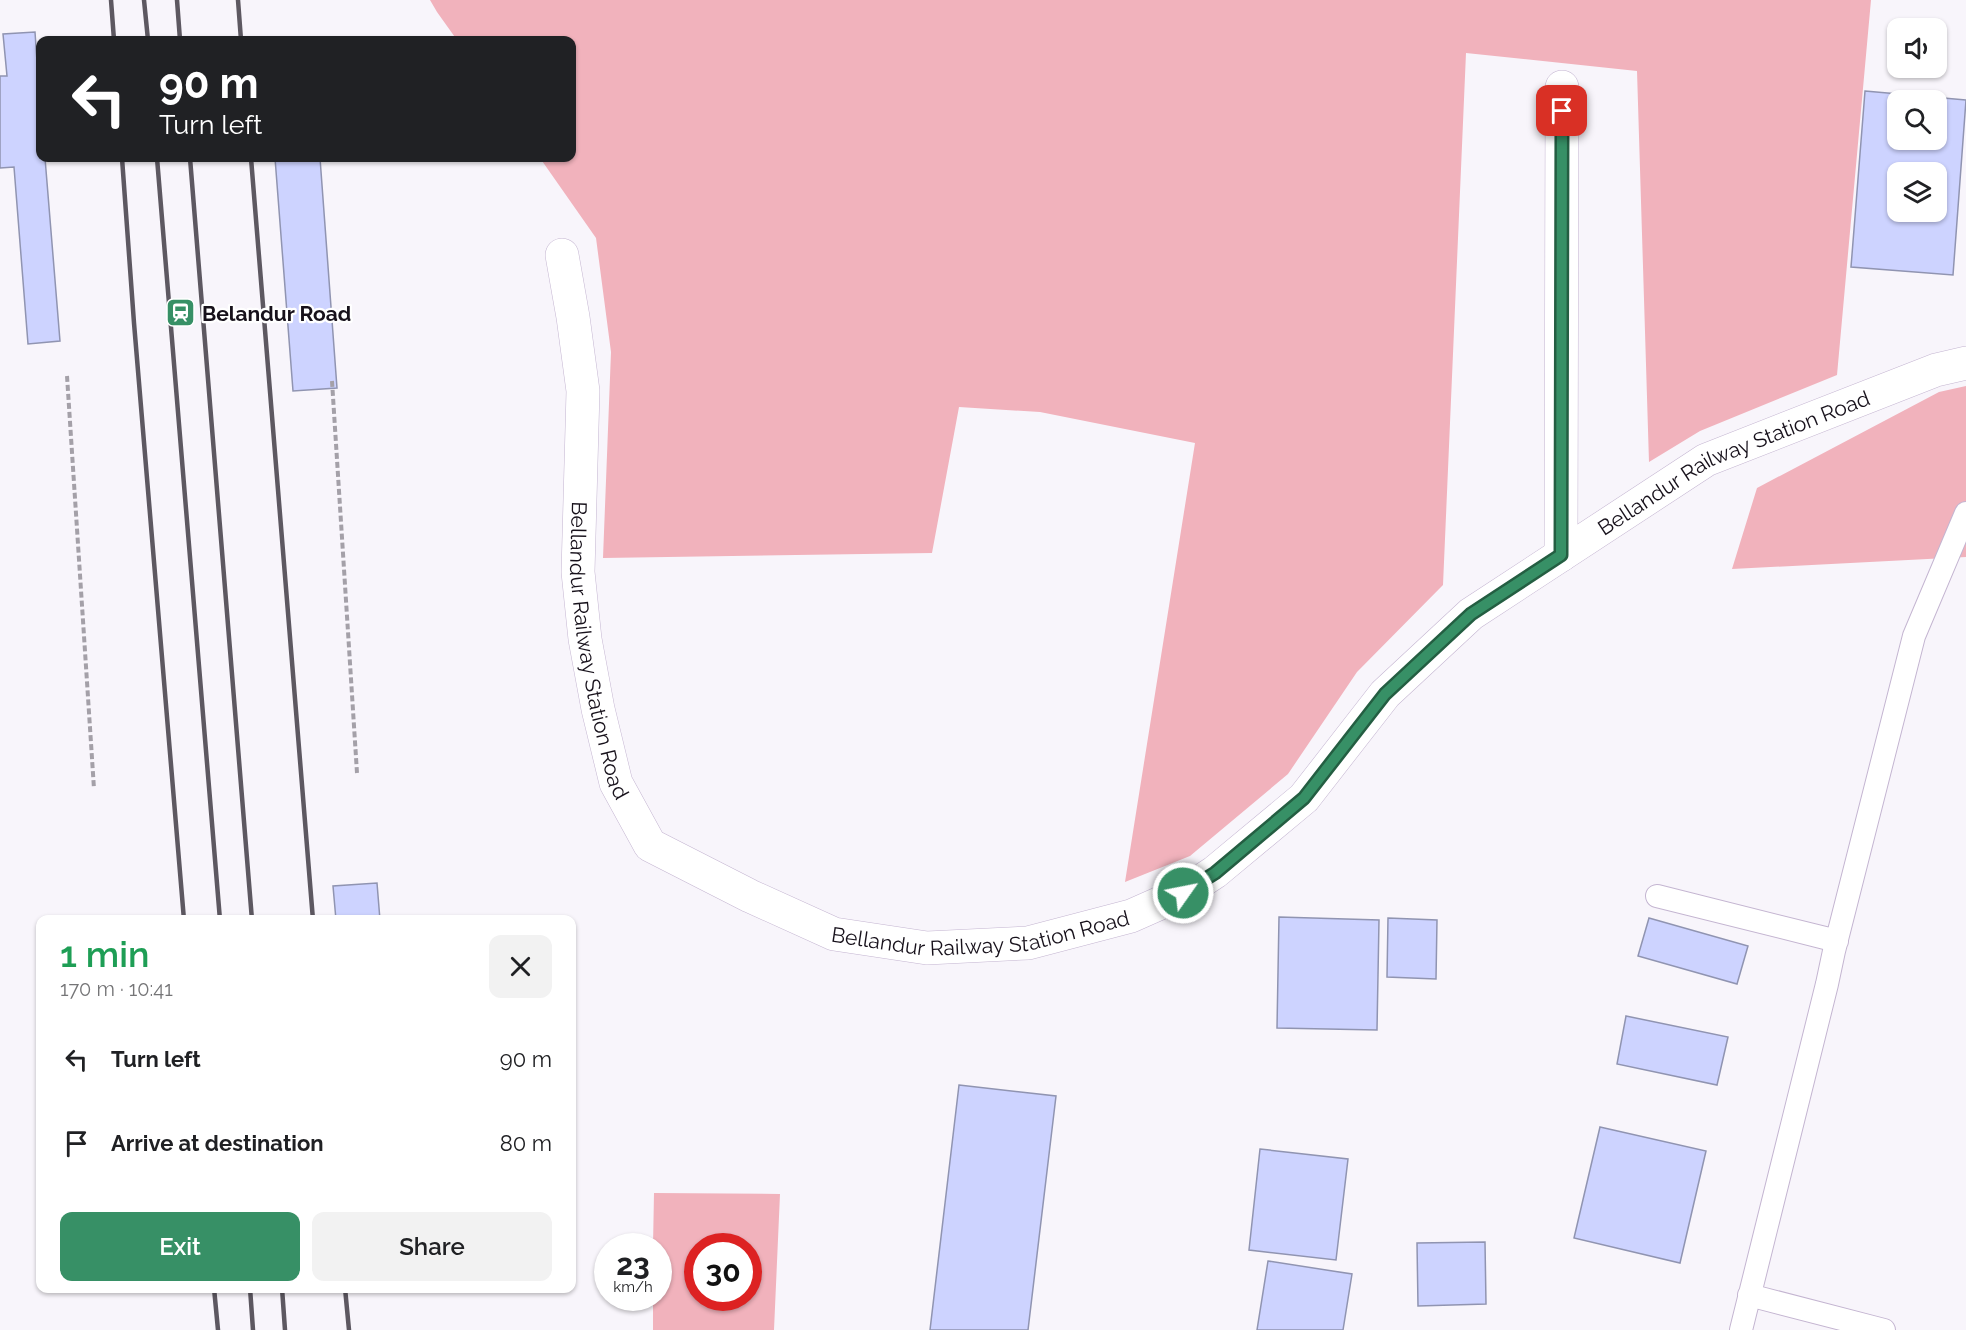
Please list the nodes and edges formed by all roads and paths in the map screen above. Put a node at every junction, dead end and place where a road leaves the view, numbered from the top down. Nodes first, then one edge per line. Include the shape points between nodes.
1 (1562, 87) dead end
2 (562, 255) dead end
3 (1966, 363) edge
4 (68, 376) dead end
5 (332, 381) dead end
6 (1966, 513) edge
7 (1561, 555) junction
8 (357, 773) dead end
9 (94, 789) dead end
10 (1658, 896) dead end
11 (1835, 946) junction
12 (1749, 1295) junction
13 (1741, 1330) edge
14 (1884, 1330) edge

1 - 7 street
2 - 7 street, Bellandur Railway Station Road via 583,392 578,572 585,639 616,783 650,845 834,934 927,948 1028,943 1131,916 1183,893 1215,873 1304,798 1385,694 1471,614
3 - 7 street, Bellandur Railway Station Road via 1936,369 1706,460
4 - 9 path
5 - 8 path
6 - 11 lane via 1914,636
10 - 11 lane
11 - 12 lane
12 - 13 lane
12 - 14 lane

